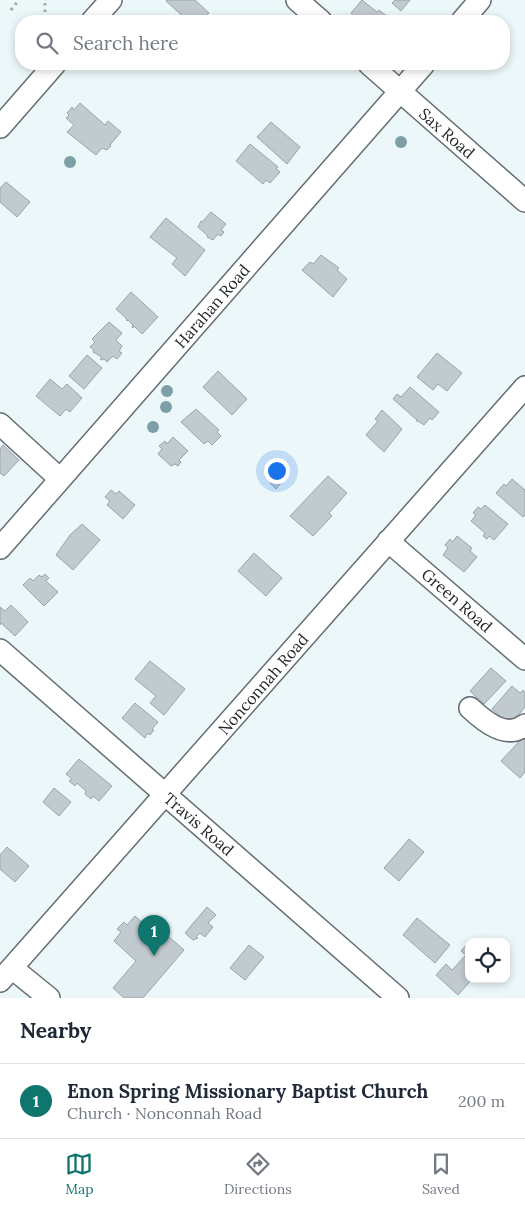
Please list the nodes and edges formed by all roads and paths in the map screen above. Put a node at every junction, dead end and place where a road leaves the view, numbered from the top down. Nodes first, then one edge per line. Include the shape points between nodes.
1 (19, 0) edge
2 (111, 0) edge
3 (297, 0) edge
4 (480, 0) edge
5 (44, 3) dead end
6 (11, 10) dead end
7 (45, 15) edge
8 (97, 15) edge
9 (314, 15) edge
10 (467, 15) edge
11 (50, 70) edge
12 (376, 70) edge
13 (419, 70) edge
14 (400, 92) junction
15 (0, 127) edge
16 (525, 201) edge
17 (525, 387) edge
18 (0, 424) edge
19 (60, 480) junction
20 (388, 542) junction
21 (0, 548) edge
22 (0, 650) edge
23 (525, 659) edge
24 (470, 708) dead end
25 (525, 725) edge
26 (165, 794) junction
27 (6, 974) edge
28 (48, 998) edge
29 (398, 998) edge

1 - 6 path
2 - 8 street
3 - 9 street
4 - 10 street
5 - 7 path
11 - 15 street
12 - 14 street, Sax Road
13 - 14 street, Harahan Road
14 - 16 street, Sax Road
14 - 19 street, Harahan Road
17 - 20 street, Nonconnah Road
18 - 19 street
19 - 21 street, Harahan Road
20 - 23 street, Green Road
20 - 26 street, Nonconnah Road
22 - 26 street, Travis Road
24 - 25 street via 491,726 511,730
26 - 27 street, Nonconnah Road
26 - 29 street, Travis Road
27 - 28 street

